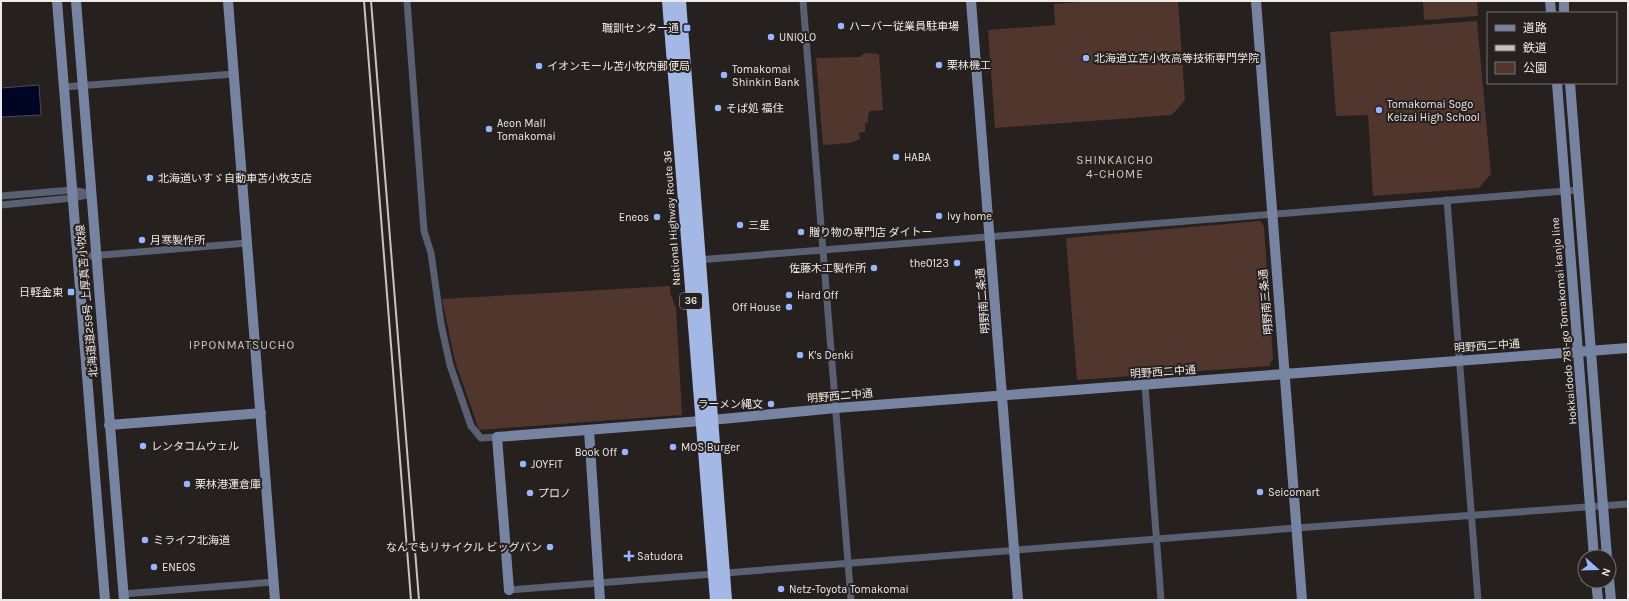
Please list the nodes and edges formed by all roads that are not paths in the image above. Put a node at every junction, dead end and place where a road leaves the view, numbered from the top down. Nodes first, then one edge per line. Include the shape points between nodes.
1 (58, 1) edge
2 (76, 1) edge
3 (228, 1) edge
4 (406, 1) edge
5 (668, 1) edge
6 (680, 1) edge
7 (803, 1) edge
8 (971, 1) edge
9 (1256, 1) edge
10 (1550, 1) edge
11 (1564, 1) edge
12 (1551, 12) edge
13 (1564, 12) edge
14 (234, 74) junction
15 (1556, 84) edge
16 (1570, 84) edge
17 (82, 86) junction
18 (64, 87) junction
19 (1566, 190) junction
20 (1578, 190) junction
21 (73, 194) junction
22 (91, 194) junction
23 (1, 196) edge
24 (1447, 200) junction
25 (1, 205) edge
26 (1271, 214) junction
27 (990, 236) junction
28 (247, 243) junction
29 (823, 249) junction
30 (96, 256) junction
31 (78, 258) junction
32 (695, 260) junction
33 (1628, 348) edge
34 (1592, 351) junction
35 (1578, 352) junction
36 (1460, 359) junction
37 (1284, 375) junction
38 (1145, 386) junction
39 (1003, 396) junction
40 (836, 408) junction
41 (261, 413) junction
42 (706, 421) junction
43 (109, 425) junction
44 (589, 430) junction
45 (497, 437) junction
46 (1628, 504) edge
47 (1590, 506) junction
48 (1603, 506) junction
49 (1471, 514) junction
50 (1296, 528) junction
51 (1157, 539) junction
52 (1593, 549) edge
53 (1606, 549) edge
54 (1014, 551) junction
55 (849, 564) junction
56 (719, 574) junction
57 (274, 582) junction
58 (599, 584) junction
59 (1597, 589) edge
60 (1610, 589) edge
61 (509, 590) joint
62 (124, 597) edge
63 (105, 600) edge
64 (275, 600) edge
65 (600, 600) edge
66 (716, 600) edge
67 (726, 600) edge
68 (852, 600) edge
69 (1018, 600) edge
70 (1162, 600) edge
71 (1302, 600) edge
72 (1478, 600) edge
73 (1598, 600) edge
74 (1611, 600) edge

1 - 18 street, 北海道道259号 上厚真苫小牧線
2 - 17 street, 北海道道259号 上厚真苫小牧線
3 - 14 street
4 - 45 street via 424,231 431,253 440,324 450,365 471,426 481,438
5 - 32 highway, National Highway Route 36 / 36
6 - 32 highway, National Highway Route 36 / 36
7 - 29 street
8 - 27 street, 明野南二条通
9 - 26 street, 明野南三条通
10 - 12 street
11 - 13 street
14 - 17 street
14 - 28 street
15 - 19 street, Hokkaidodo 781-go Tomakomai kanjo line
16 - 20 street
17 - 18 street
17 - 22 street, 北海道道259号 上厚真苫小牧線
18 - 21 street, 北海道道259号 上厚真苫小牧線
19 - 20 street
19 - 24 street
19 - 35 street, Hokkaidodo 781-go Tomakomai kanjo line
20 - 34 street
21 - 22 street
21 - 23 street
21 - 25 street
21 - 31 street, 北海道道259号 上厚真苫小牧線
22 - 30 street, 北海道道259号 上厚真苫小牧線
24 - 26 street
24 - 36 street
26 - 27 street
26 - 37 street, 明野南三条通
27 - 29 street
27 - 39 street, 明野南二条通
28 - 30 street
28 - 41 street
29 - 32 street
29 - 40 street
30 - 31 street
30 - 43 street, 北海道道259号 上厚真苫小牧線
31 - 63 street, 北海道道259号 上厚真苫小牧線
32 - 42 highway, National Highway Route 36 / 36
33 - 34 street, 明野西二中通
34 - 35 street, 明野西二中通
34 - 48 street
35 - 36 street, 明野西二中通
35 - 47 street, Hokkaidodo 781-go Tomakomai kanjo line
36 - 37 street, 明野西二中通
36 - 49 street
37 - 38 street, 明野西二中通
37 - 50 street, 明野南三条通
38 - 39 street, 明野西二中通
38 - 51 street
39 - 40 street, 明野西二中通
39 - 54 street, 明野南二条通
40 - 42 street, 明野西二中通
40 - 55 street
41 - 43 street
41 - 57 street
42 - 44 street, 明野西二中通
42 - 56 highway, National Highway Route 36 / 36
43 - 62 street, 北海道道259号 上厚真苫小牧線
44 - 45 street, 明野西二中通
44 - 58 street
45 - 61 street
46 - 48 street
47 - 48 street
47 - 49 street
47 - 52 street, Hokkaidodo 781-go Tomakomai kanjo line
48 - 53 street
49 - 50 street
49 - 72 street
50 - 51 street
50 - 71 street, 明野南三条通
51 - 54 street
51 - 70 street
54 - 55 street
54 - 69 street, 明野南二条通
55 - 56 street
55 - 68 street
56 - 58 street
56 - 66 highway, National Highway Route 36 / 36
56 - 67 highway, National Highway Route 36 / 36
57 - 62 street
57 - 64 street
58 - 61 street
58 - 65 street
59 - 73 street
60 - 74 street

